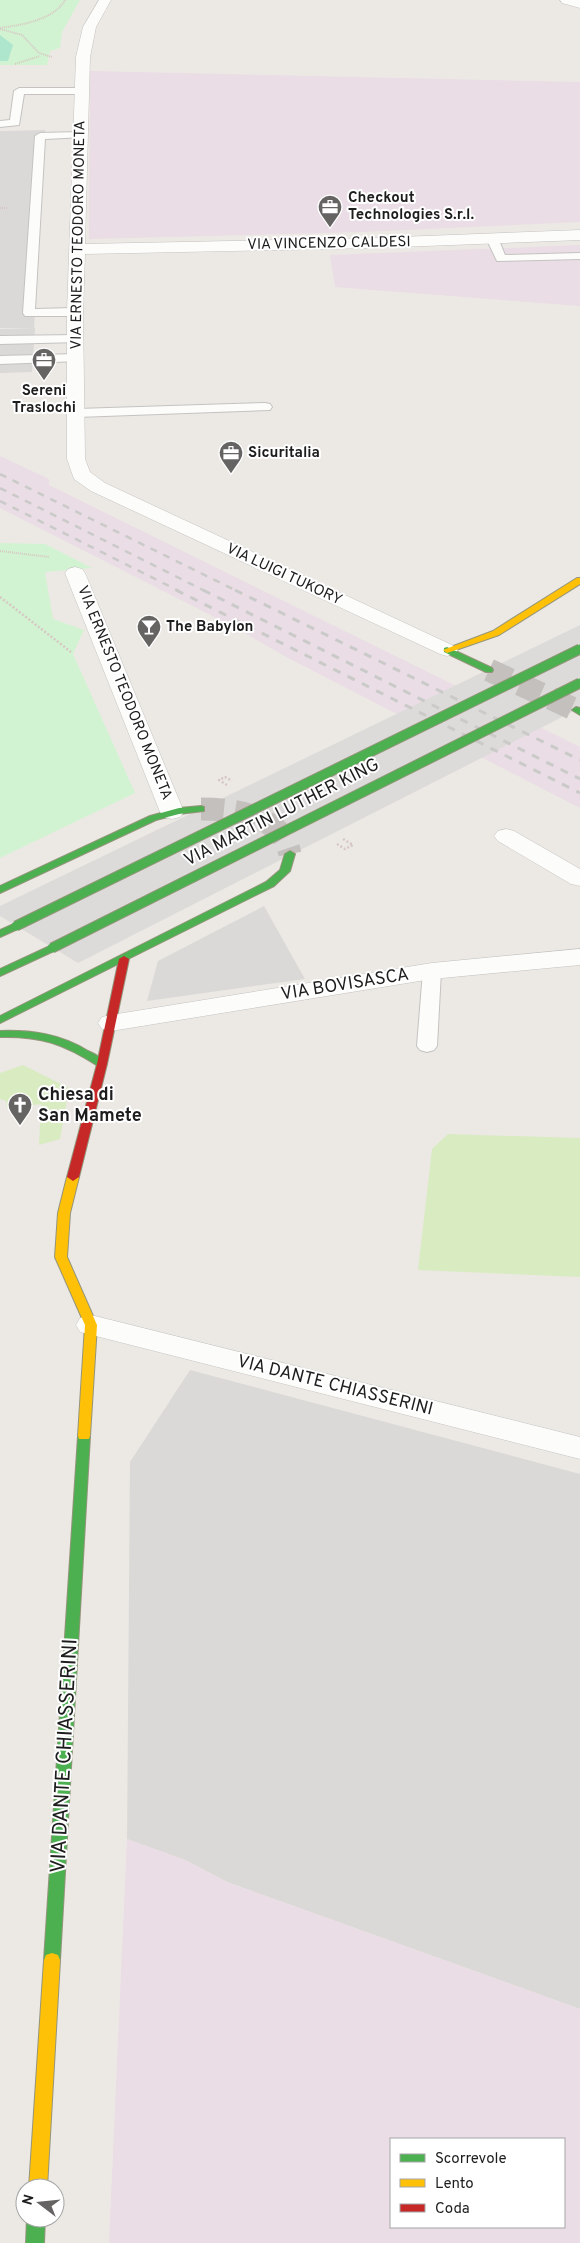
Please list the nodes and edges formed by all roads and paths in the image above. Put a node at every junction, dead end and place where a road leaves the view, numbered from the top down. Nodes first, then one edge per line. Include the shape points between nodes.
1 (65, 0) edge
2 (106, 0) edge
3 (566, 0) edge
4 (580, 4) edge
5 (0, 28) edge
6 (40, 55) junction
7 (83, 57) junction
8 (14, 64) dead end
9 (83, 91) junction
10 (0, 124) edge
11 (80, 135) junction
12 (580, 235) edge
13 (492, 238) junction
14 (77, 249) junction
15 (580, 256) edge
16 (75, 312) junction
17 (76, 339) junction
18 (0, 340) edge
19 (76, 358) junction
20 (0, 360) edge
21 (265, 407) dead end
22 (77, 413) junction
23 (80, 475) joint
24 (0, 551) edge
25 (75, 573) joint
26 (580, 580) edge
27 (0, 597) edge
28 (580, 649) edge
29 (447, 650) junction
30 (73, 654) dead end
31 (489, 670) tunnel mouth
32 (580, 683) edge
33 (201, 809) tunnel mouth
34 (172, 812) junction
35 (506, 836) dead end
36 (290, 854) dead end
37 (580, 879) edge
38 (0, 890) edge
39 (0, 934) edge
40 (580, 957) edge
41 (124, 959) junction
42 (432, 971) junction
43 (0, 974) edge
44 (0, 1020) edge
45 (111, 1023) junction
46 (0, 1034) edge
47 (427, 1046) dead end
48 (102, 1064) junction
49 (90, 1325) junction
50 (580, 1448) edge
51 (39, 2178) edge
52 (36, 2228) edge
53 (35, 2243) edge

1 - 5 path via 62,7 40,19
2 - 7 street, VIA ERNESTO TEODORO MONETA via 90,24
3 - 4 street
5 - 6 path via 22,35
6 - 7 path
6 - 8 path
7 - 9 street, VIA ERNESTO TEODORO MONETA
9 - 10 lane via 19,91 15,123
9 - 11 street, VIA ERNESTO TEODORO MONETA
11 - 14 street, VIA ERNESTO TEODORO MONETA
11 - 16 lane via 40,136 30,313
12 - 13 street, VIA VINCENZO CALDESI
13 - 14 street, VIA VINCENZO CALDESI
13 - 15 lane via 501,259
14 - 16 street, VIA ERNESTO TEODORO MONETA
16 - 17 street, VIA ERNESTO TEODORO MONETA
17 - 18 lane
17 - 19 street, VIA ERNESTO TEODORO MONETA
19 - 20 lane
19 - 22 street, VIA ERNESTO TEODORO MONETA
21 - 22 lane
22 - 23 street, VIA ERNESTO TEODORO MONETA via 76,459
23 - 29 street, VIA LUIGI TUKORY via 132,503
24 - 25 path via 64,559
25 - 34 street, VIA ERNESTO TEODORO MONETA
26 - 29 street via 496,633
27 - 30 path
28 - 39 street, VIA MARTIN LUTHER KING, bridge
29 - 31 street, VIA LUIGI TUKORY
32 - 43 street, VIA MARTIN LUTHER KING, bridge
33 - 34 street, VIA ERNESTO TEODORO MONETA
34 - 38 street, VIA ERNESTO TEODORO MONETA
35 - 37 street
36 - 41 street via 285,871 270,884
40 - 42 street, VIA BOVISASCA
41 - 44 street
41 - 45 street
42 - 45 street, VIA BOVISASCA
42 - 47 lane
45 - 48 street
46 - 48 street via 44,1036 72,1044
48 - 49 street, VIA DANTE CHIASSERINI via 64,1214 61,1257
49 - 50 street, VIA DANTE CHIASSERINI
49 - 51 street, VIA DANTE CHIASSERINI
52 - 53 street

